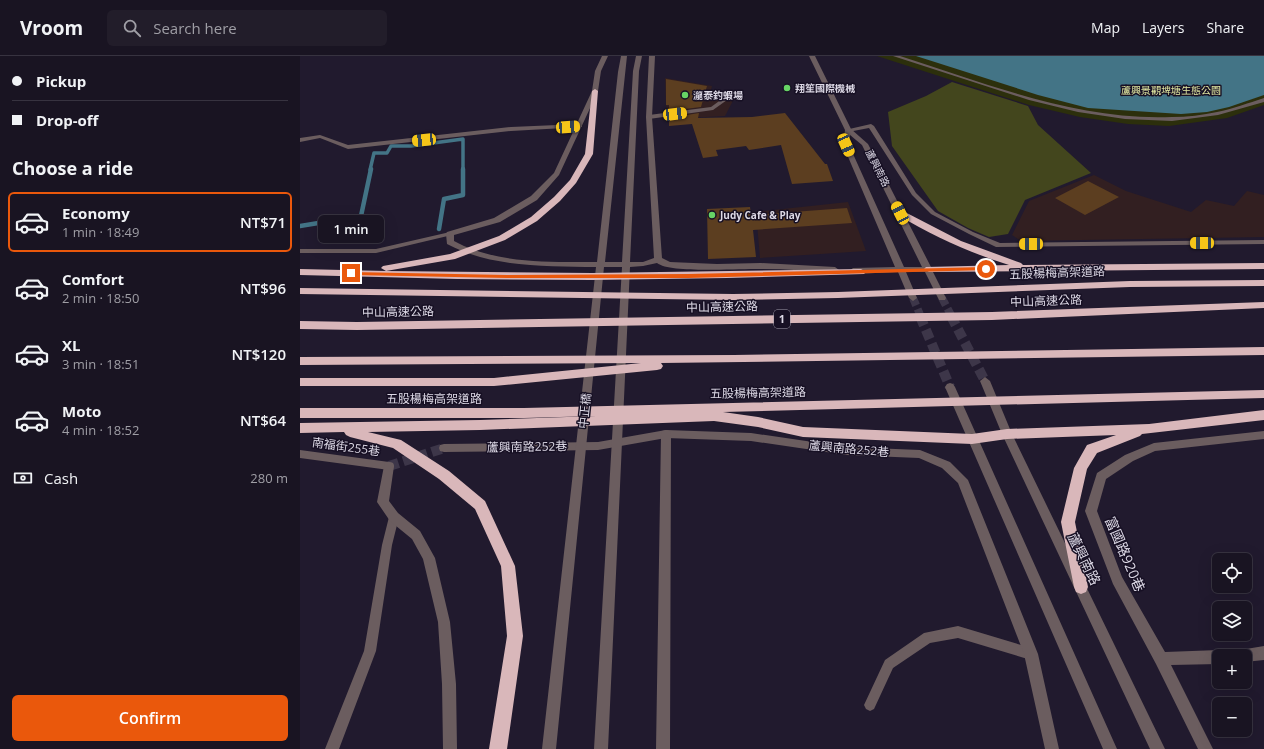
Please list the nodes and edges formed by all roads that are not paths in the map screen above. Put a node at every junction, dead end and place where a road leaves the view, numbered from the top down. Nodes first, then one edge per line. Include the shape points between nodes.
1 (605, 56) edge
2 (624, 56) edge
3 (639, 56) edge
4 (652, 56) edge
5 (812, 56) edge
6 (895, 56) edge
7 (595, 91) junction
8 (724, 100) dead end
9 (1264, 100) edge
10 (649, 117) junction
11 (580, 126) junction
12 (848, 130) junction
13 (300, 140) edge
14 (900, 213) junction
15 (450, 234) junction
16 (1264, 242) edge
17 (300, 251) edge
18 (658, 258) junction
19 (1264, 266) edge
20 (1029, 269) junction
21 (929, 270) junction
22 (901, 271) junction
23 (300, 272) edge
24 (322, 272) junction
25 (861, 272) junction
26 (1264, 283) edge
27 (300, 291) edge
28 (913, 298) tunnel mouth
29 (942, 298) tunnel mouth
30 (1264, 305) edge
31 (300, 325) edge
32 (1264, 351) edge
33 (734, 359) junction
34 (300, 361) edge
35 (985, 381) tunnel mouth
36 (300, 382) edge
37 (950, 387) tunnel mouth
38 (1264, 394) edge
39 (300, 413) edge
40 (1264, 415) edge
41 (300, 428) edge
42 (334, 428) junction
43 (1150, 429) junction
44 (666, 434) junction
45 (1007, 434) junction
46 (1264, 435) edge
47 (972, 439) junction
48 (444, 448) tunnel mouth
49 (300, 454) edge
50 (394, 517) junction
51 (1081, 587) junction
52 (1264, 653) edge
53 (1031, 654) junction
54 (1252, 655) edge
55 (1212, 657) edge
56 (1161, 659) junction
57 (870, 705) dead end
58 (332, 749) edge
59 (450, 749) edge
60 (498, 749) edge
61 (549, 749) edge
62 (601, 749) edge
63 (663, 749) edge
64 (1052, 749) edge
65 (1110, 749) edge
66 (1158, 749) edge
67 (1206, 749) edge

1 - 7 street via 598,71
2 - 61 street, 中正橋
3 - 62 street via 636,71
4 - 10 street
5 - 12 street, 蘆興南路
6 - 9 lane via 1080,111 1167,120 1224,113
7 - 11 street
7 - 24 highway via 589,154 573,182 557,200 534,219 502,238 452,257 396,268
8 - 10 lane via 713,108
10 - 18 street
11 - 13 lane via 511,129 348,147 325,137 316,136
11 - 15 street via 557,174 534,198 497,220
12 - 14 street, 蘆興南路 via 865,144
12 - 16 lane via 871,126 914,194 933,214 999,245
12 - 22 street, 蘆興南路 via 846,145
14 - 20 highway via 930,231 981,254
14 - 21 street, 蘆興南路
15 - 17 lane via 376,251
15 - 18 street via 450,242 457,248 481,256 510,261 643,264
18 - 25 street via 664,264 670,265 762,266
19 - 20 highway
20 - 21 highway
21 - 22 street
21 - 29 street, 蘆興南路
22 - 25 street
22 - 28 street, 蘆興南路
23 - 24 highway
24 - 25 highway via 514,277 735,276
26 - 27 highway, 五股楊梅高架道路 / 1 via 1130,284 733,297
30 - 31 highway, 中山高速公路 / 1 via 984,316
32 - 33 highway
33 - 34 highway
33 - 36 highway via 494,382
35 - 45 street, 蘆興南路
37 - 47 street
38 - 39 highway, 五股楊梅高架道路 via 524,413
40 - 43 highway
41 - 42 highway
42 - 47 highway via 714,416 803,432
42 - 60 highway via 397,444 444,475 480,505 508,566 515,636
43 - 45 highway
43 - 51 highway via 1092,449 1081,468 1068,522
44 - 48 street, 蘆興南路252巷 via 598,446
44 - 53 street, 蘆興南路252巷 via 751,437 847,451 920,454 946,466 962,480
44 - 63 street
45 - 47 highway
45 - 51 street, 蘆興南路
46 - 56 street, 富國路920巷 via 1154,447 1129,458 1101,476 1091,512 1117,580
47 - 65 street
49 - 50 street, 南福街255巷 via 389,466 383,502
50 - 58 lane via 370,650
50 - 59 street via 416,535 429,558 444,622 449,684
51 - 66 street, 蘆興南路
52 - 54 street
53 - 57 lane via 958,632 928,637 889,664
53 - 64 street, 蘆興南路252巷
55 - 56 street
56 - 67 street, 富國路920巷

